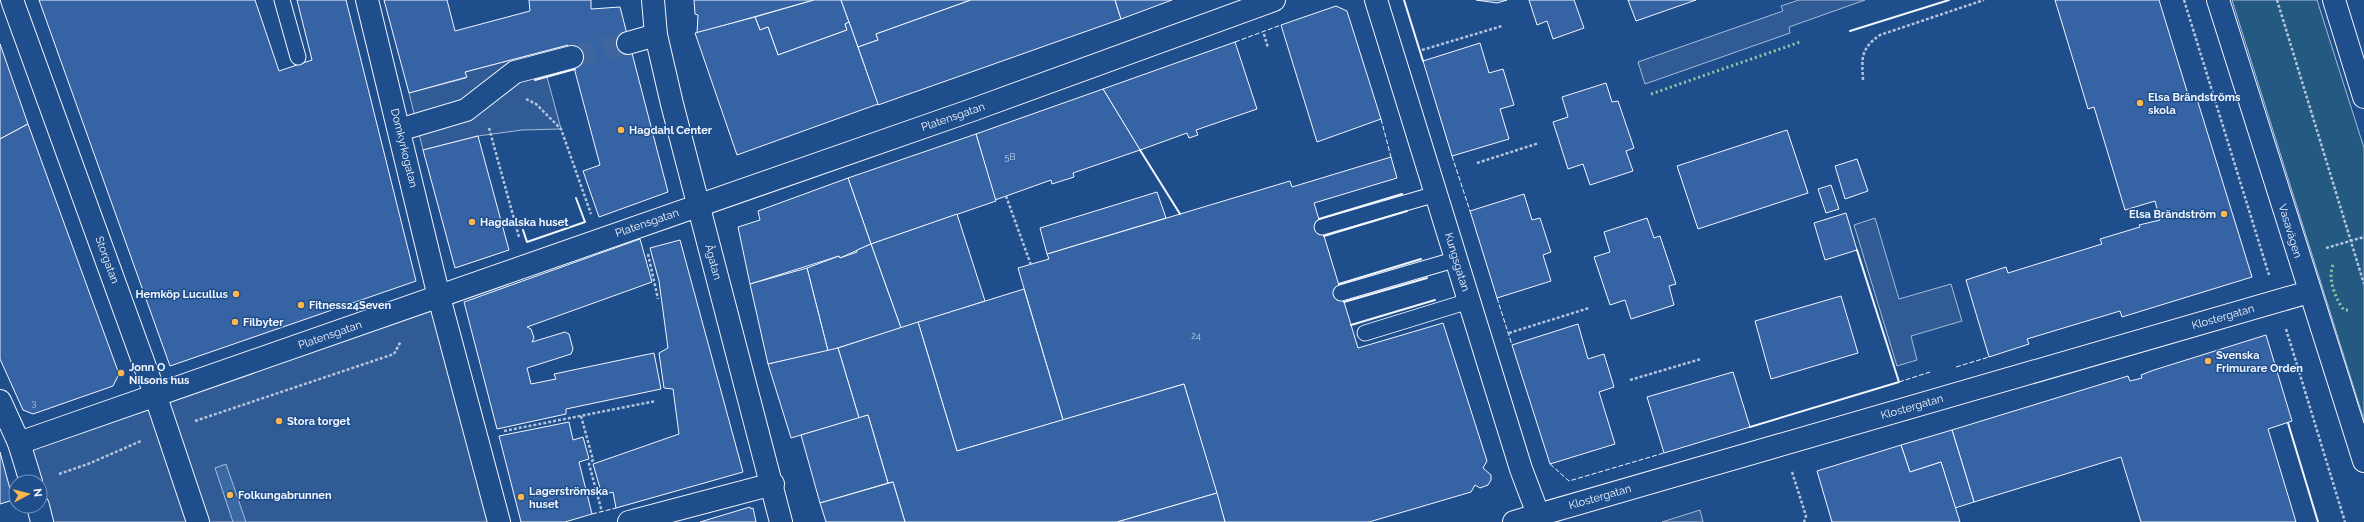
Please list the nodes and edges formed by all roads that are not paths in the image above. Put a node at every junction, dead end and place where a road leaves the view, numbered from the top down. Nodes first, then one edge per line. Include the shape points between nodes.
1 (12, 0) edge
2 (282, 0) edge
3 (367, 0) edge
4 (653, 0) edge
5 (1274, 0) edge
6 (1376, 0) edge
7 (2218, 0) edge
8 (2334, 0) edge
9 (656, 35) junction
10 (628, 43) tunnel mouth
11 (298, 57) dead end
12 (572, 57) tunnel mouth
13 (2364, 97) edge
14 (399, 130) junction
15 (1436, 194) junction
16 (697, 205) junction
17 (1322, 227) dead end
18 (1456, 259) junction
19 (2309, 292) junction
20 (1342, 293) dead end
21 (431, 300) junction
22 (1470, 301) junction
23 (1365, 333) dead end
24 (156, 397) junction
25 (0, 401) edge
26 (19, 444) junction
27 (2364, 461) edge
28 (28, 474) edge
29 (773, 484) junction
30 (1540, 518) edge
31 (198, 522) edge
32 (499, 522) edge
33 (628, 522) edge
34 (782, 522) edge
35 (1514, 522) edge

1 - 24 street, Storgatan
2 - 11 lane
3 - 14 street, Domkyrkogatan
4 - 9 street, Ågatan
5 - 16 street, Platensgatan via 975,109
6 - 15 street, Kungsgatan
7 - 19 street, Vasavägen
8 - 13 street
9 - 10 street
9 - 16 street, Ågatan
12 - 14 street via 515,72 466,110
14 - 21 street, Domkyrkogatan
15 - 17 lane
15 - 18 street, Kungsgatan
16 - 21 street, Platensgatan
16 - 29 street, Ågatan
18 - 20 lane
18 - 22 street, Kungsgatan
19 - 27 street, Vasavägen
19 - 30 street, Klostergatan via 1783,444
21 - 24 street, Platensgatan
21 - 32 street via 476,436
22 - 23 lane
22 - 30 street, Kungsgatan via 1523,476
24 - 26 street, Platensgatan
24 - 31 street, Storgatan
25 - 26 street
26 - 28 street
29 - 33 street
29 - 34 street, Ågatan
30 - 35 street, Klostergatan

